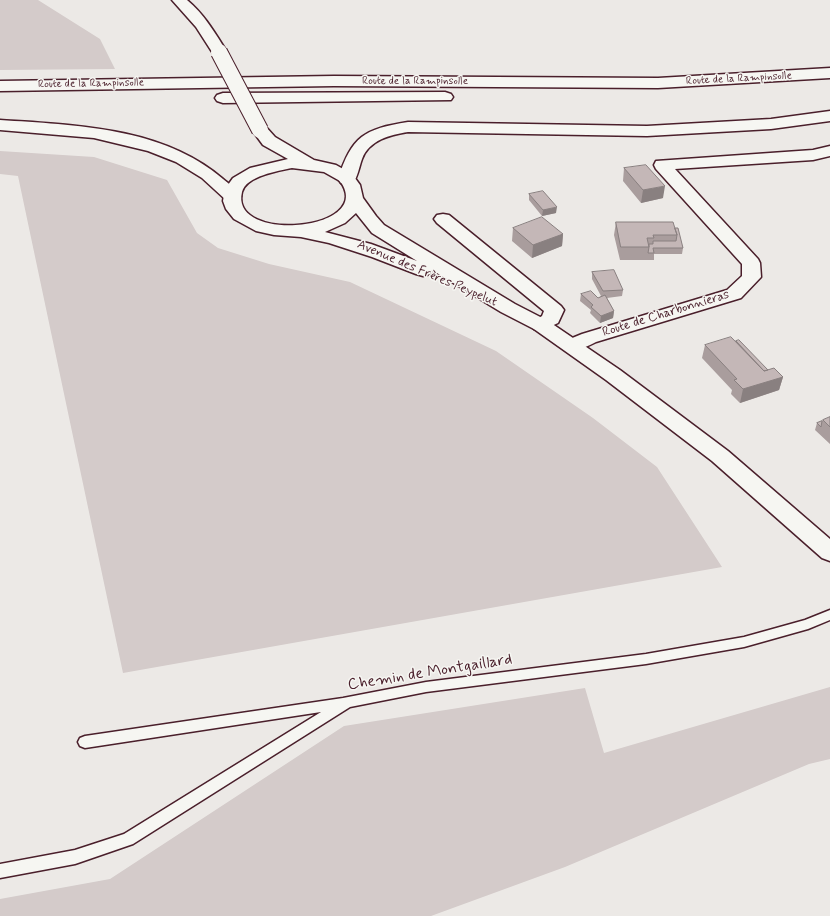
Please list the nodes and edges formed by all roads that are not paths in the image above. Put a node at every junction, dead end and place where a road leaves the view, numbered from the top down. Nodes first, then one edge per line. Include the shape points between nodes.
1 (168, 0) edge
2 (179, 0) edge
3 (203, 27) junction
4 (830, 73) edge
5 (0, 79) edge
6 (334, 81) junction
7 (0, 86) edge
8 (830, 86) edge
9 (0, 98) edge
10 (830, 116) edge
11 (0, 125) edge
12 (260, 130) junction
13 (830, 151) edge
14 (311, 164) junction
15 (256, 172) junction
16 (347, 179) junction
17 (232, 196) junction
18 (355, 199) junction
19 (443, 220) dead end
20 (299, 231) junction
21 (508, 308) junction
22 (541, 326) junction
23 (572, 345) junction
24 (830, 552) edge
25 (830, 615) edge
26 (347, 702) junction
27 (85, 742) dead end
28 (0, 871) edge

1 - 3 main road
2 - 3 main road via 188,7
3 - 12 main road, bridge
4 - 6 main road, Route de la Rampinsolle via 658,83
5 - 6 main road
6 - 7 main road, Route de la Rampinsolle
8 - 9 main road, Route de la Rampinsolle via 660,96
10 - 16 main road via 771,124 647,131 408,127 371,137 358,150
11 - 17 main road via 122,138 161,148 193,164
12 - 14 main road via 270,141
12 - 15 main road via 263,153
13 - 23 main road, Route de Charbonnieras via 813,155 662,165 751,264 752,278 734,294
14 - 15 main road via 285,164
14 - 16 main road via 338,172
15 - 17 main road via 244,179
16 - 18 main road via 354,188
17 - 20 main road via 234,208 243,218 258,226
18 - 20 main road via 349,210 337,220
18 - 21 main road, Avenue des Frères Peypelut via 378,229
19 - 22 main road via 554,310 551,318
20 - 21 main road, Avenue des Frères Peypelut via 384,253
21 - 22 main road, Avenue des Frères Peypelut
22 - 23 main road, Avenue des Frères Peypelut
23 - 24 main road, Avenue des Frères Peypelut via 720,456
25 - 26 lane, Chemin de Montgaillard via 808,624 737,643 646,659 426,687
26 - 27 lane
26 - 28 lane, Chemin de Montgaillard via 128,839 75,857

